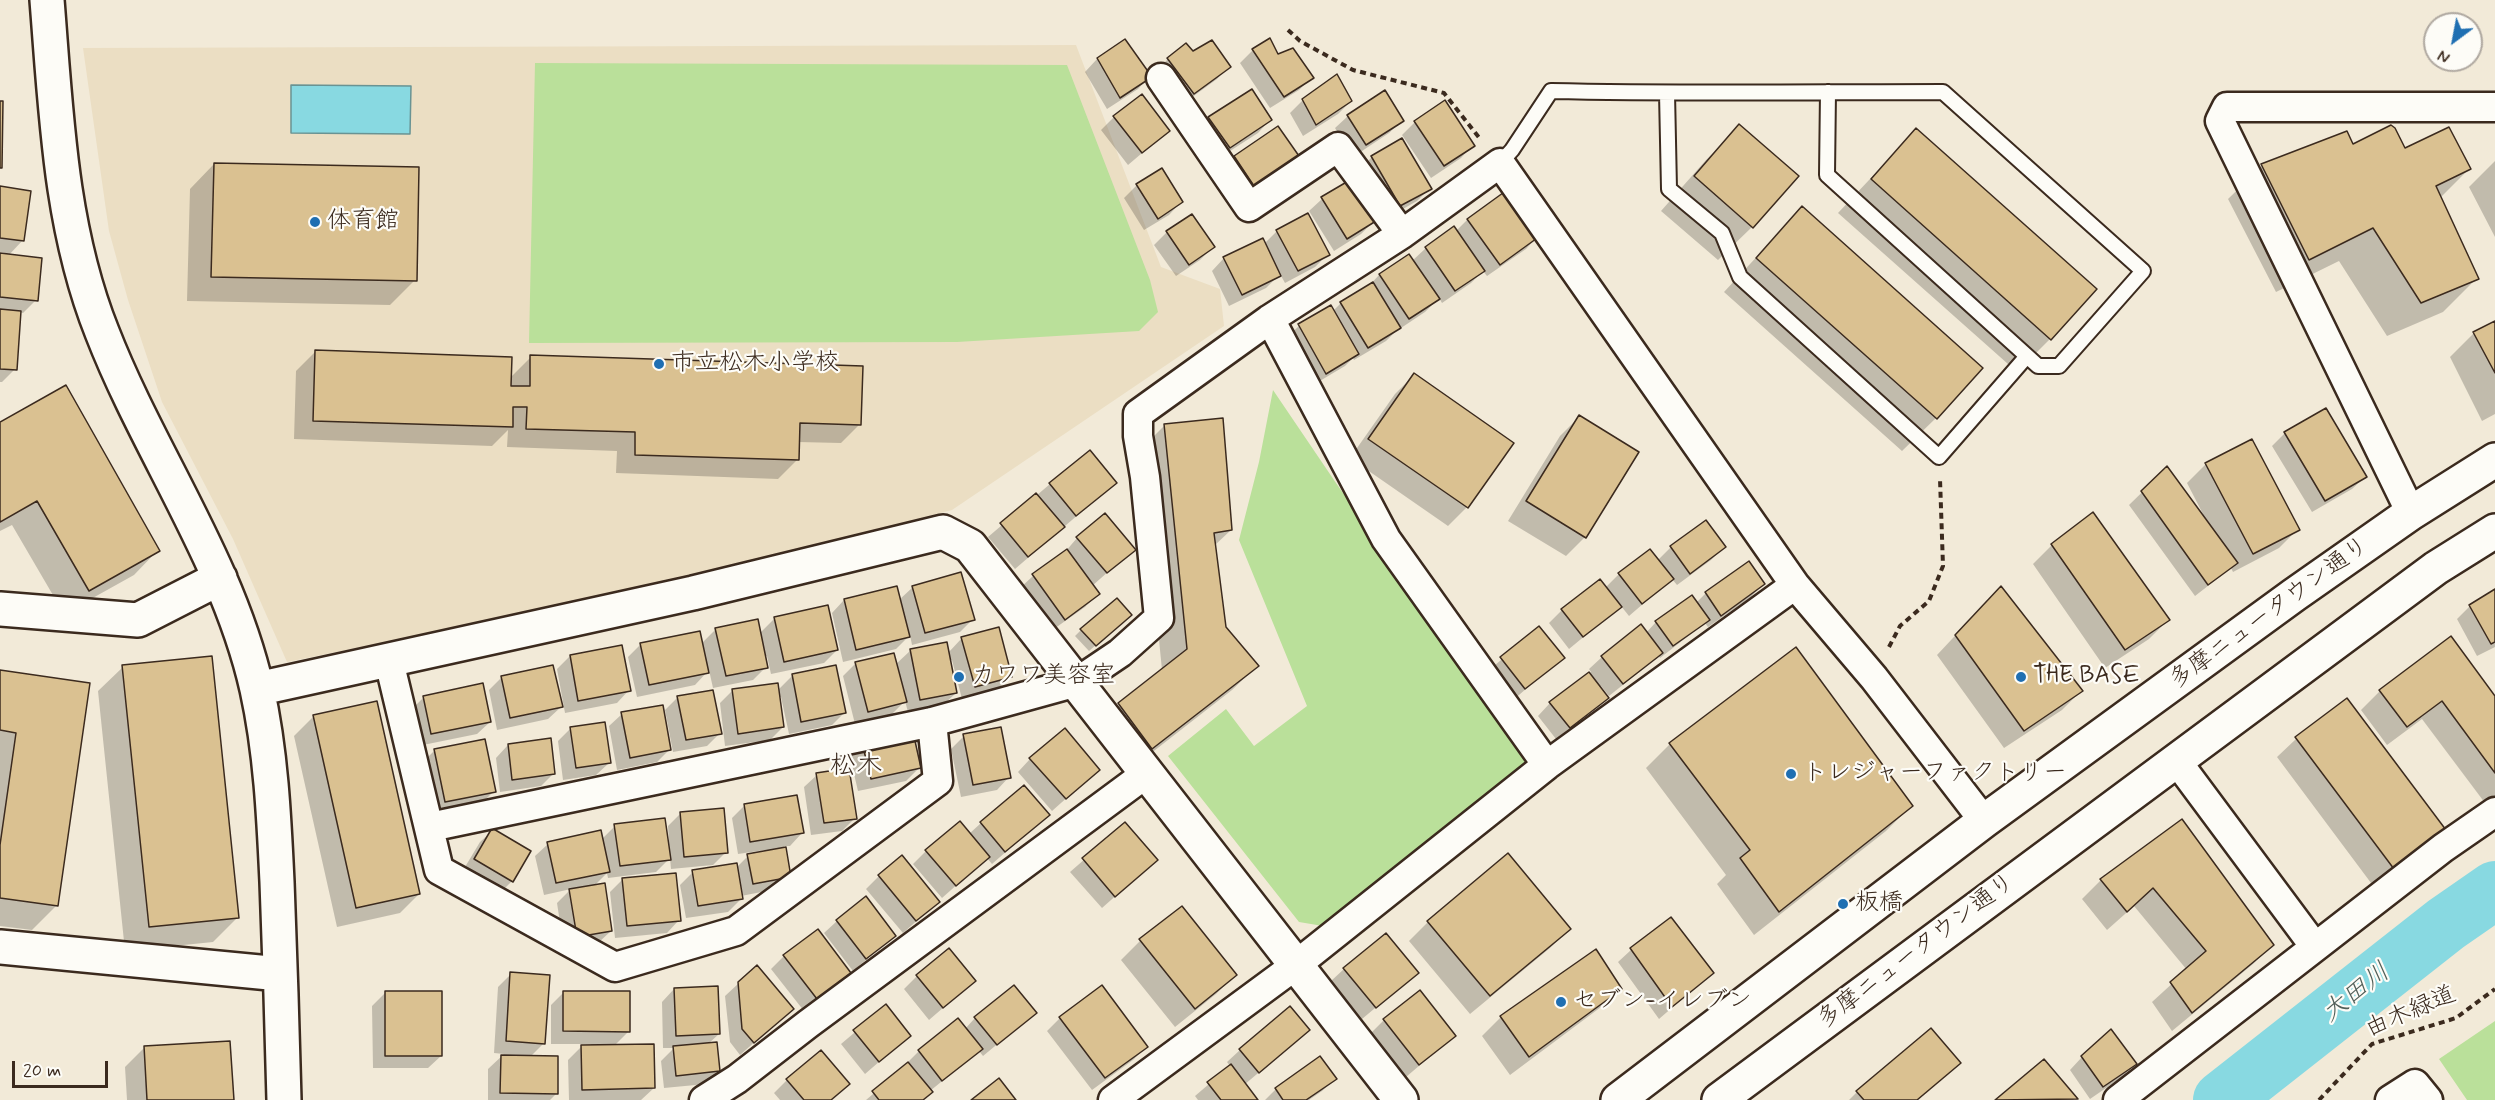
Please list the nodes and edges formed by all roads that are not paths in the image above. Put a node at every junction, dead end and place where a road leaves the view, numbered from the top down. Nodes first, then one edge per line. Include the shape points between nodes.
1 (47, 0) edge
2 (1161, 78) dead end
3 (1828, 92) junction
4 (1667, 93) junction
5 (2495, 107) edge
6 (1500, 163) junction
7 (1402, 234) junction
8 (1270, 319) junction
9 (2027, 356) junction
10 (2495, 460) edge
11 (2411, 513) junction
12 (2495, 531) edge
13 (220, 578) junction
14 (1795, 585) junction
15 (0, 609) edge
16 (389, 661) junction
17 (1077, 682) junction
18 (257, 689) junction
19 (932, 722) junction
20 (2176, 760) junction
21 (1547, 765) junction
22 (1147, 773) junction
23 (2495, 812) edge
24 (1984, 822) junction
25 (430, 827) junction
26 (0, 947) edge
27 (2315, 947) junction
28 (1296, 965) junction
29 (280, 974) junction
30 (284, 1100) edge
31 (704, 1100) edge
32 (1113, 1100) edge
33 (1401, 1100) edge
34 (1617, 1100) edge
35 (1719, 1100) edge
36 (2118, 1100) edge
37 (2390, 1100) edge
38 (2428, 1100) edge

1 - 13 street via 66,197 100,330
2 - 7 street via 1249,207 1338,147
3 - 4 lane
3 - 9 lane via 1827,175
3 - 9 lane via 1943,92 2142,271 2059,366 2038,366
4 - 6 lane via 1551,92
4 - 9 lane via 1669,189 1722,232 1740,277 1939,457
5 - 11 street via 2227,107 2220,121
6 - 7 street
6 - 14 street
7 - 8 street
8 - 17 street via 1138,414 1159,618 1120,653
8 - 21 street via 1386,539
10 - 11 street, 多摩ニュータウン通り
11 - 24 street, 多摩ニュータウン通り
12 - 20 street, 多摩ニュータウン通り via 2436,567
13 - 15 street via 138,620
13 - 18 street
14 - 21 street
14 - 24 street via 1874,678
16 - 17 street via 943,532 970,546
16 - 18 street
16 - 25 street
17 - 19 street
17 - 22 street
18 - 29 street via 272,787
19 - 25 street
19 - 25 street via 938,781 736,932 615,967 439,870
20 - 27 street
20 - 35 street, 多摩ニュータウン通り
21 - 28 street
22 - 28 street
22 - 31 street
23 - 27 street
24 - 34 street, 多摩ニュータウン通り
26 - 29 street
27 - 36 street
28 - 32 street
28 - 33 street
29 - 30 street
37 - 38 street via 2415,1084

